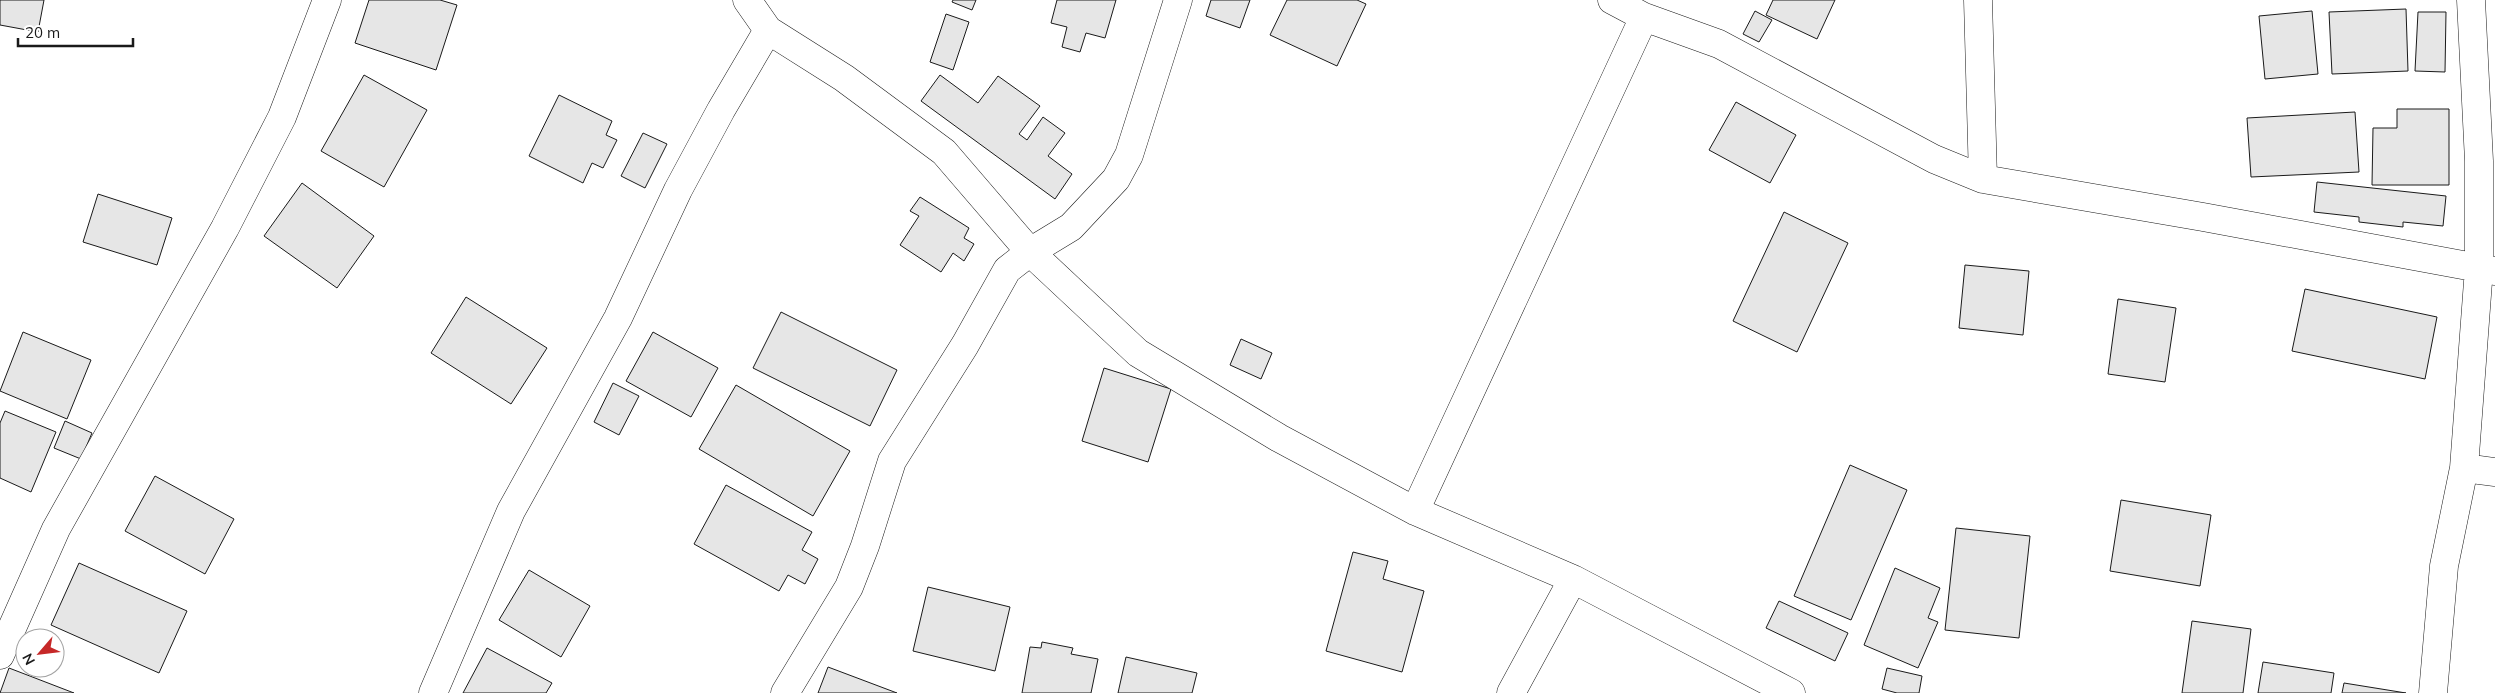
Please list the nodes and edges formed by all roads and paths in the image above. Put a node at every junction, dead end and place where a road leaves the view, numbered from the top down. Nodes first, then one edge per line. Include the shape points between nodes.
1 (327, 0) edge
2 (747, 0) edge
3 (1178, 0) edge
4 (1612, 0) edge
5 (1978, 0) edge
6 (2471, 0) edge
7 (1644, 17) junction
8 (768, 30) junction
9 (1984, 180) junction
10 (1030, 252) junction
11 (2487, 269) edge
12 (2464, 468) junction
13 (2495, 472) edge
14 (1415, 511) junction
15 (1573, 579) junction
16 (0, 655) edge
17 (433, 693) edge
18 (785, 693) edge
19 (1511, 693) edge
20 (1792, 693) edge
21 (2433, 693) edge

1 - 16 street via 282,117 225,228 56,530
2 - 8 street
3 - 10 street via 1129,155 1116,179 1071,227
4 - 7 street
5 - 9 street
6 - 11 street
7 - 9 street via 1719,44 1926,155
7 - 14 street
8 - 10 street via 844,78 944,152
8 - 17 street via 695,158 618,318 510,511
9 - 11 street
10 - 14 street via 1138,352 1279,438
10 - 18 street via 1007,270 965,345 892,460 866,546 849,587
11 - 12 street
12 - 13 street
12 - 21 street via 2444,566
14 - 15 street
15 - 19 street
15 - 20 street

